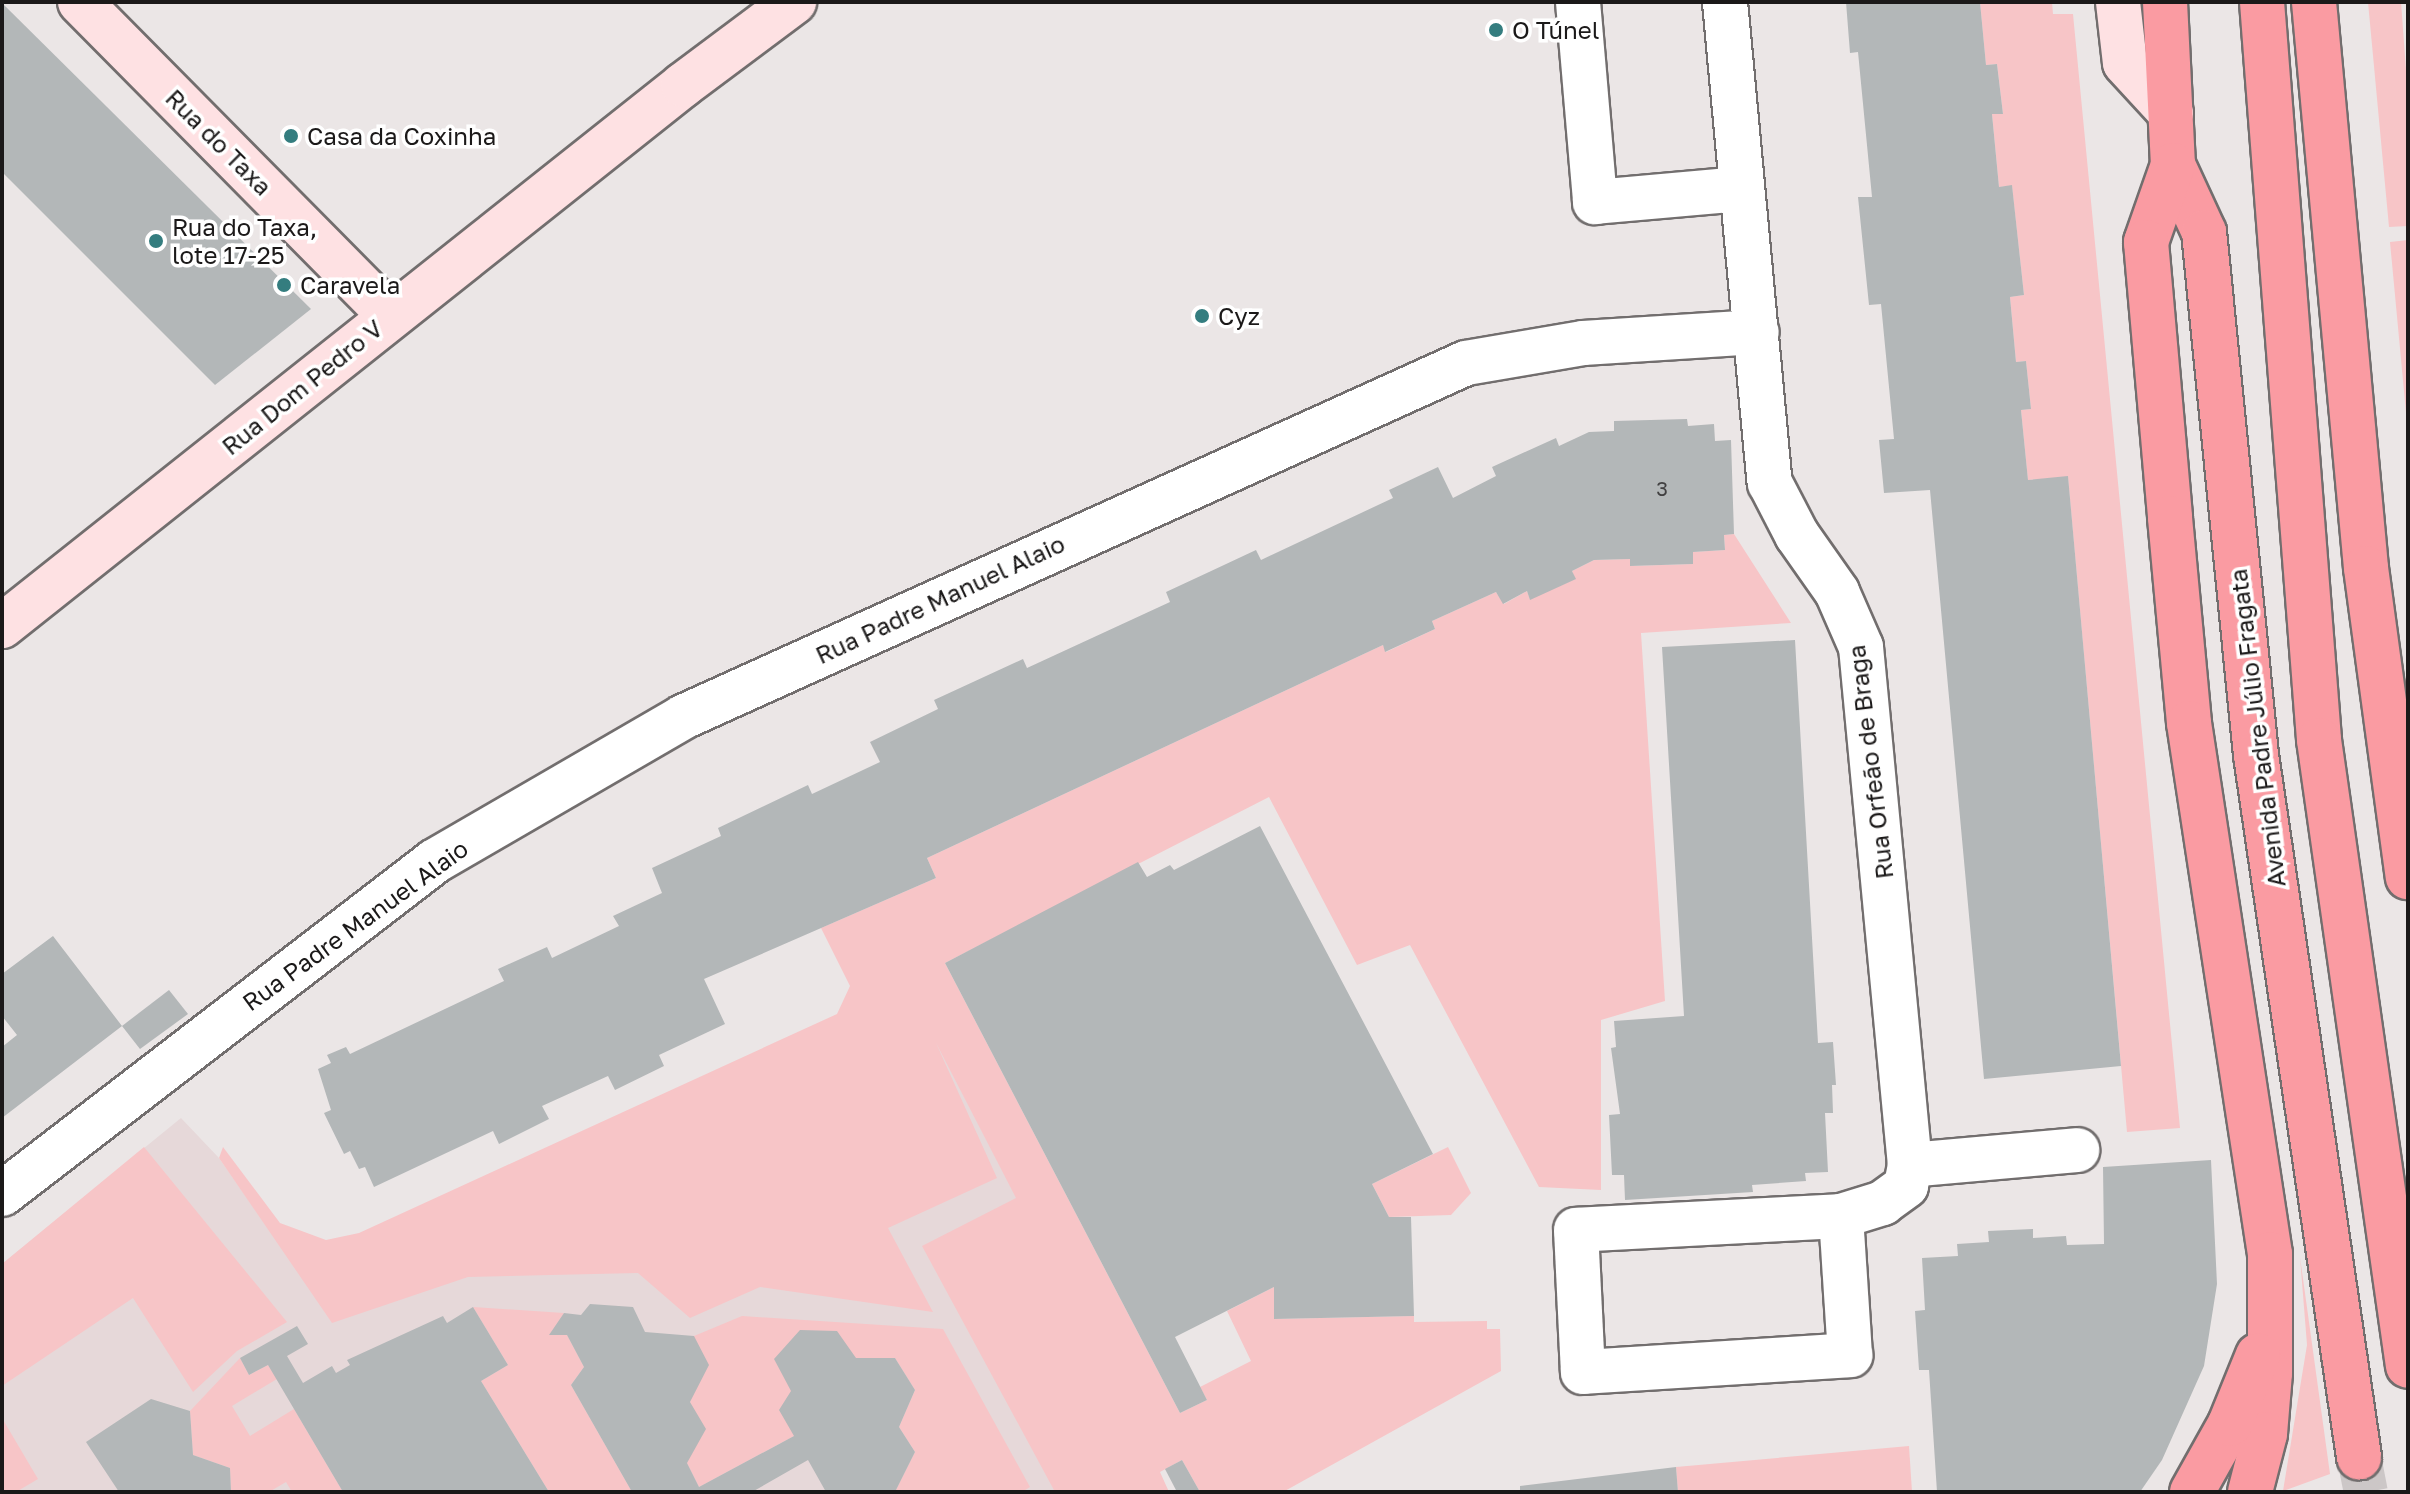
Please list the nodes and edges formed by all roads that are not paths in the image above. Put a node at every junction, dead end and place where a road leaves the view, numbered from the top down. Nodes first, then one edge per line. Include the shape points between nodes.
1 (80, 2) edge
2 (794, 2) edge
3 (1578, 2) edge
4 (1725, 2) edge
5 (2118, 2) edge
6 (2165, 2) edge
7 (2262, 2) edge
8 (2314, 2) edge
9 (2171, 113) junction
10 (2173, 165) junction
11 (1741, 189) junction
12 (391, 316) junction
13 (1757, 332) junction
14 (2, 626) edge
15 (2408, 877) edge
16 (2077, 1150) dead end
17 (1910, 1165) junction
18 (2, 1194) edge
19 (1841, 1216) junction
20 (2273, 1311) junction
21 (2408, 1366) edge
22 (2359, 1457) tunnel mouth
23 (2192, 1492) edge
24 (2250, 1492) edge

1 - 12 street, Rua do Taxa
2 - 12 street, Rua Dom Pedro V
3 - 11 street via 1595,202
4 - 11 street, Rua Orfeão de Braga
5 - 9 street via 2125,63
6 - 9 highway, Avenida Padre Júlio Fragata
7 - 21 highway via 2319,740
8 - 15 highway via 2366,568
9 - 10 highway, Avenida Padre Júlio Fragata
10 - 20 highway via 2146,242 2167,487 2189,723 2263,1192
10 - 22 highway, Avenida Padre Júlio Fragata via 2204,232 2256,755
11 - 13 street, Rua Orfeão de Braga
12 - 14 street, Rua Dom Pedro V
13 - 17 street, Rua Orfeão de Braga via 1770,483 1797,535 1837,592 1861,647
13 - 18 street, Rua Padre Manuel Alaio via 1583,343 1466,363 683,717 448,853
16 - 17 street
17 - 19 street via 1906,1186 1883,1203
19 - 19 street via 1850,1355 1583,1372 1576,1230
20 - 23 highway via 2230,1424
20 - 24 highway via 2265,1434

